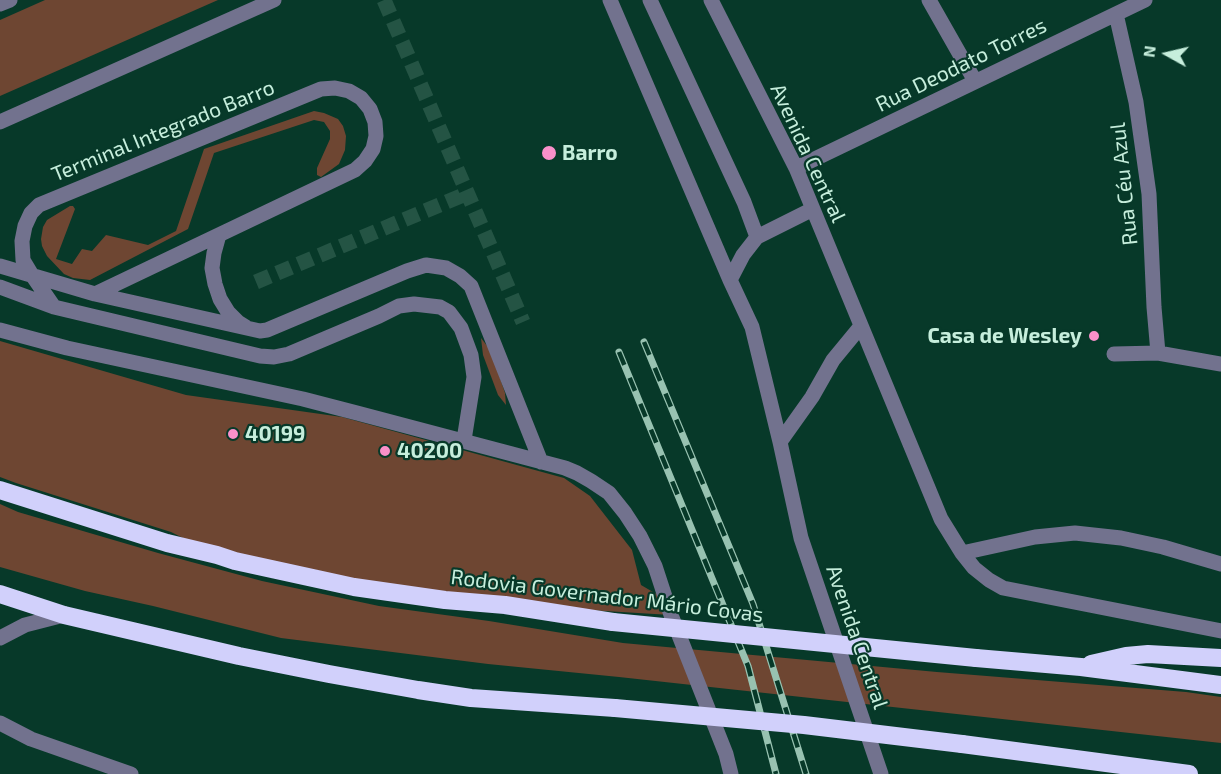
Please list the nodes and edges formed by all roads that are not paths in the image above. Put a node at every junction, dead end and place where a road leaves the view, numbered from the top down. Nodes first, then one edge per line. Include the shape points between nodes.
1 (10, 0) edge
2 (274, 0) edge
3 (610, 0) edge
4 (650, 0) edge
5 (711, 0) edge
6 (928, 0) edge
7 (1144, 0) edge
8 (0, 4) edge
9 (1116, 14) junction
10 (975, 81) junction
11 (0, 122) edge
12 (796, 168) junction
13 (813, 209) junction
14 (219, 235) junction
15 (758, 237) junction
16 (0, 266) edge
17 (32, 275) junction
18 (730, 280) junction
19 (0, 287) edge
20 (95, 294) junction
21 (54, 307) junction
22 (861, 326) junction
23 (0, 330) edge
24 (249, 330) junction
25 (1158, 353) junction
26 (1114, 354) dead end
27 (1221, 364) edge
28 (464, 440) junction
29 (780, 442) junction
30 (541, 462) junction
31 (0, 490) edge
32 (962, 553) junction
33 (1221, 564) edge
34 (0, 594) edge
35 (64, 615) junction
36 (1221, 631) edge
37 (0, 638) edge
38 (1221, 658) edge
39 (1081, 667) junction
40 (1221, 685) edge
41 (0, 723) edge
42 (1152, 771) edge
43 (131, 774) edge
44 (731, 774) edge
45 (881, 774) edge
46 (1189, 774) edge

1 - 8 street
2 - 11 street
3 - 18 street, Avenida Central
4 - 15 street
5 - 12 street, Avenida Central
6 - 10 street
7 - 9 street, Rua Deodato Torres
9 - 10 street, Rua Deodato Torres
9 - 25 street, Rua Céu Azul via 1136,102 1149,194
10 - 12 street, Rua Deodato Torres
12 - 13 street, Avenida Central
13 - 15 street
13 - 22 street, Avenida Central
14 - 17 street, Terminal Integrado Barro via 355,170 366,161 373,149 375,122 361,98 349,91 321,89 39,205 31,213 22,241 24,260
14 - 20 street
14 - 24 street via 212,268 215,284 228,312
15 - 18 street
16 - 17 street
17 - 20 street
17 - 21 street, Terminal Integrado Barro
18 - 29 street, Avenida Central via 752,327
19 - 21 street
20 - 24 street
21 - 28 street via 274,357 314,344 399,306 440,307 461,328 471,355 474,377
22 - 29 street via 833,360
22 - 32 street, Avenida Central via 941,519
23 - 28 street
24 - 30 street via 267,330 426,265 446,268 471,286
25 - 26 street
25 - 27 street
28 - 30 street
29 - 45 street, Avenida Central via 801,538
30 - 44 street via 577,473 609,493 640,536 655,566
31 - 39 highway, Rodovia Governador Mário Covas, bridge via 167,543 354,587 613,622
32 - 33 street via 1035,537 1075,533 1121,538
32 - 36 street, Avenida Central via 988,580 1004,588
34 - 35 highway
35 - 37 street via 25,625
35 - 42 highway, bridge via 239,656 471,698 804,725
38 - 39 highway via 1148,654
39 - 40 highway, Rodovia Governador Mário Covas
41 - 43 street via 31,739
42 - 46 highway

